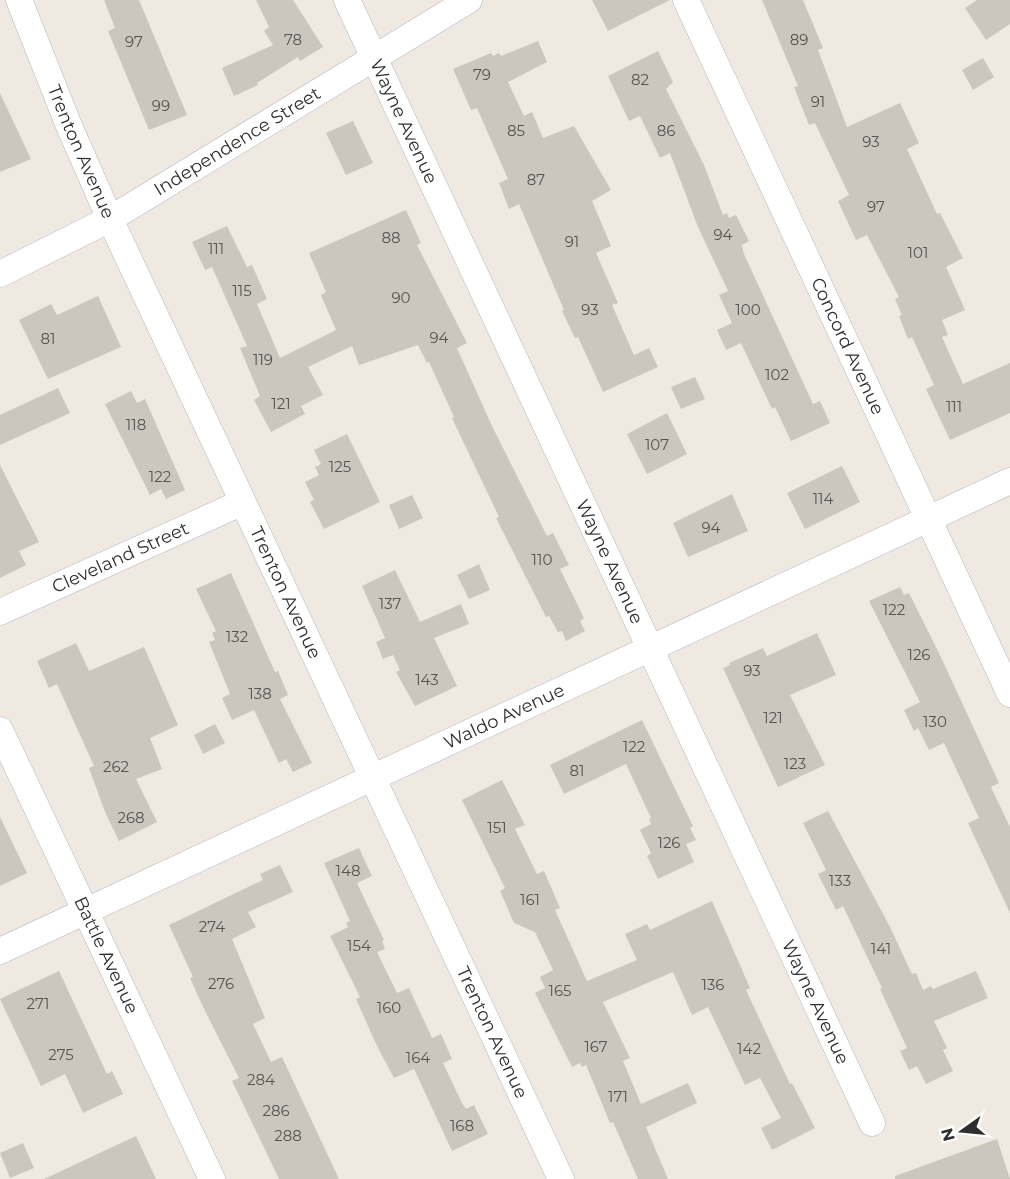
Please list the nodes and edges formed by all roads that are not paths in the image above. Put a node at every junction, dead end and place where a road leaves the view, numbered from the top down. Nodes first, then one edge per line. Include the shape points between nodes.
1 (19, 0) edge
2 (347, 0) edge
3 (469, 0) edge
4 (686, 0) edge
5 (373, 59) junction
6 (110, 219) junction
7 (0, 274) edge
8 (1010, 481) edge
9 (242, 503) junction
10 (927, 519) junction
11 (0, 612) edge
12 (650, 646) junction
13 (1010, 694) edge
14 (0, 730) edge
15 (371, 778) junction
16 (86, 911) junction
17 (0, 951) edge
18 (872, 1123) dead end
19 (212, 1179) edge
20 (561, 1179) edge

1 - 6 street, Trenton Avenue
2 - 5 street, Wayne Avenue
3 - 5 street, Independence Street
4 - 10 street, Concord Avenue
5 - 6 street, Independence Street
5 - 12 street, Wayne Avenue
6 - 7 street, Independence Street
6 - 9 street, Trenton Avenue
8 - 10 street, Waldo Avenue
9 - 11 street, Cleveland Street
9 - 15 street, Trenton Avenue
10 - 12 street, Waldo Avenue
10 - 13 street, Concord Avenue
12 - 15 street, Waldo Avenue
12 - 18 street, Wayne Avenue
14 - 16 street, Battle Avenue
15 - 16 street, Waldo Avenue
15 - 20 street, Trenton Avenue
16 - 17 street, Waldo Avenue
16 - 19 street, Battle Avenue

